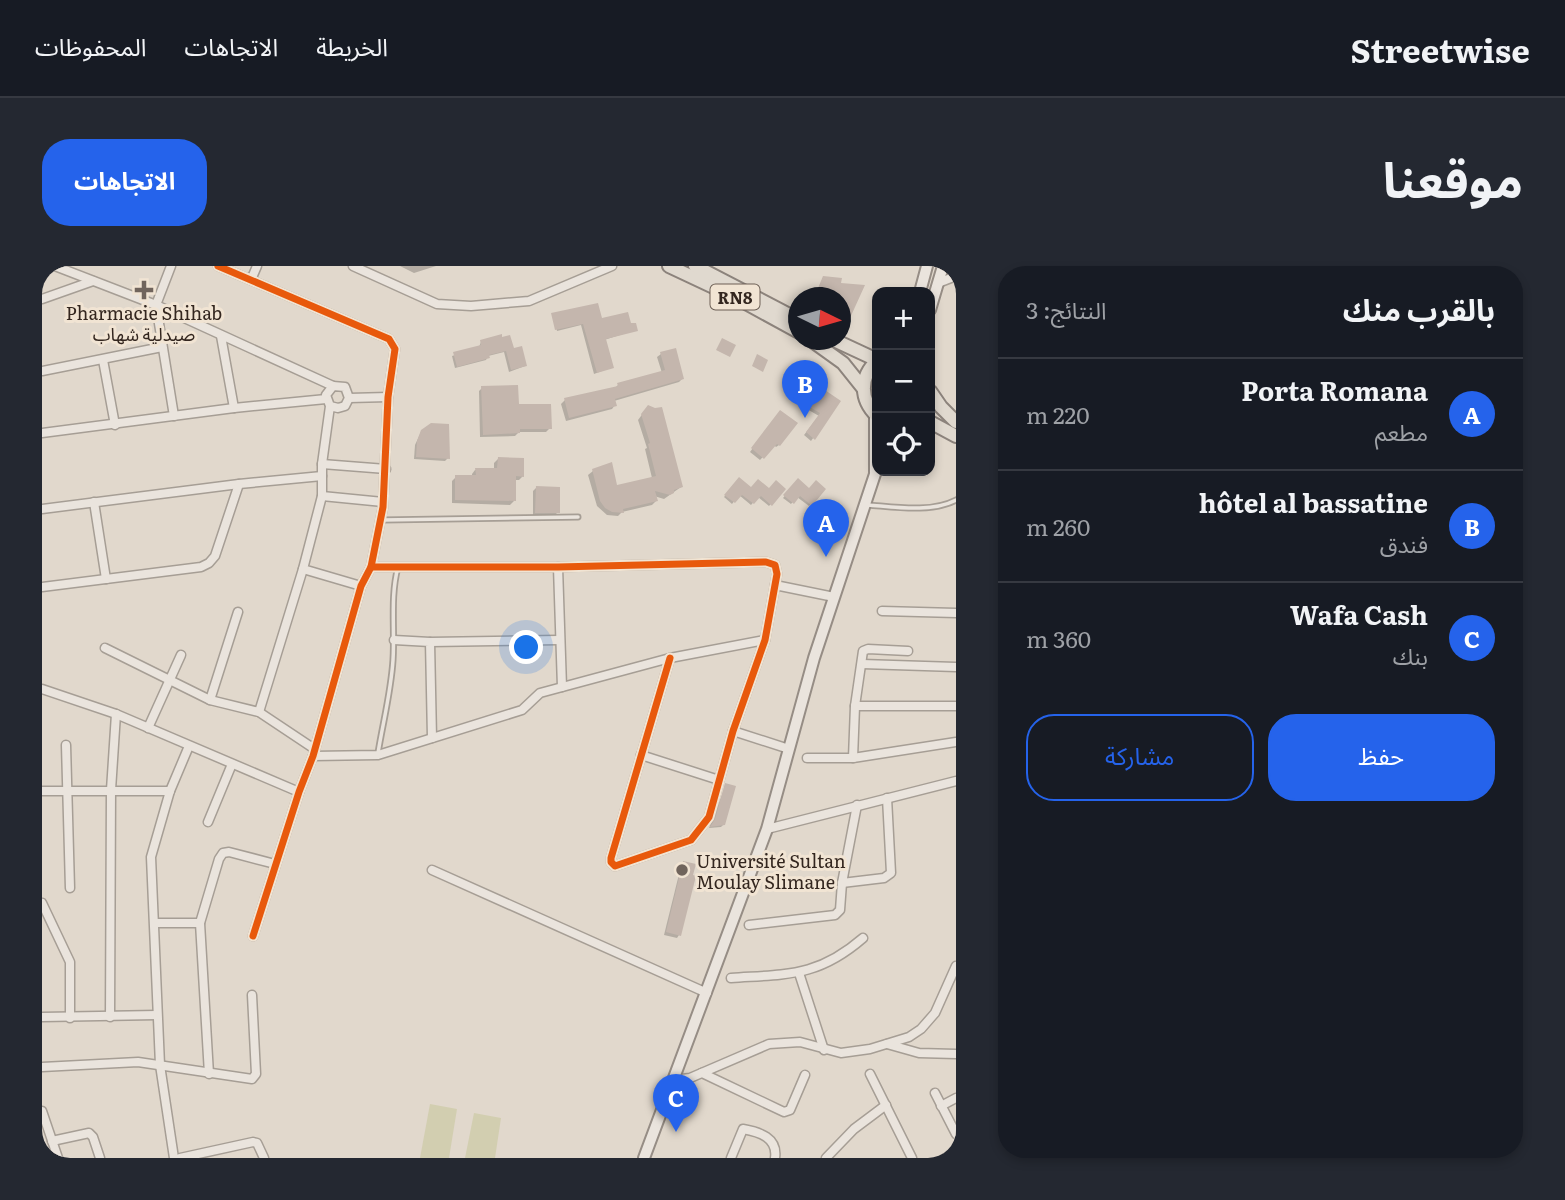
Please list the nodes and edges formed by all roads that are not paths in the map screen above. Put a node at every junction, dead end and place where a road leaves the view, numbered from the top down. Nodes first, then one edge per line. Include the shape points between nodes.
1 (55, 266) edge
2 (171, 266) edge
3 (218, 266) edge
4 (257, 266) edge
5 (353, 266) edge
6 (612, 266) edge
7 (669, 266) edge
8 (695, 266) edge
9 (927, 266) edge
10 (943, 266) edge
11 (956, 276) edge
12 (251, 279) junction
13 (93, 281) junction
14 (938, 283) junction
15 (921, 287) edge
16 (935, 293) edge
17 (42, 299) edge
18 (156, 305) junction
19 (788, 314) edge
20 (788, 326) edge
21 (221, 336) junction
22 (162, 347) junction
23 (851, 348) edge
24 (825, 350) edge
25 (872, 359) edge
26 (103, 360) junction
27 (872, 367) edge
28 (42, 371) edge
29 (333, 386) junction
30 (863, 388) junction
31 (388, 397) junction
32 (349, 398) junction
33 (935, 399) edge
34 (328, 402) junction
35 (234, 408) junction
36 (875, 413) edge
37 (174, 415) junction
38 (956, 422) edge
39 (115, 425) junction
40 (935, 425) edge
41 (42, 433) edge
42 (956, 436) edge
43 (322, 464) junction
44 (386, 469) junction
45 (322, 476) junction
46 (874, 476) edge
47 (239, 484) junction
48 (322, 496) junction
49 (956, 500) edge
50 (94, 502) junction
51 (383, 502) junction
52 (864, 505) junction
53 (42, 509) edge
54 (578, 517) dead end
55 (381, 520) junction
56 (371, 567) junction
57 (398, 567) junction
58 (558, 567) junction
59 (303, 569) junction
60 (106, 579) junction
61 (775, 584) junction
62 (361, 586) junction
63 (42, 587) edge
64 (834, 597) junction
65 (881, 611) dead end
66 (238, 612) dead end
67 (956, 613) edge
68 (394, 640) junction
69 (559, 640) junction
70 (765, 640) junction
71 (430, 642) junction
72 (105, 648) dead end
73 (908, 651) dead end
74 (181, 654) dead end
75 (670, 658) junction
76 (862, 664) junction
77 (956, 667) edge
78 (169, 681) junction
79 (562, 687) junction
80 (42, 689) edge
81 (210, 700) junction
82 (855, 706) junction
83 (956, 706) edge
84 (259, 712) junction
85 (116, 715) junction
86 (148, 728) junction
87 (733, 731) junction
88 (432, 738) junction
89 (956, 743) edge
90 (66, 746) dead end
91 (189, 746) junction
92 (789, 748) junction
93 (313, 752) junction
94 (378, 755) junction
95 (641, 755) junction
96 (807, 758) dead end
97 (853, 758) junction
98 (232, 764) junction
99 (719, 780) junction
100 (956, 781) edge
101 (111, 790) junction
102 (42, 791) edge
103 (67, 791) junction
104 (170, 791) junction
105 (299, 792) junction
106 (887, 798) junction
107 (856, 805) junction
108 (208, 822) dead end
109 (767, 829) junction
110 (275, 864) junction
111 (432, 870) dead end
112 (842, 883) junction
113 (70, 888) dead end
114 (42, 905) edge
115 (155, 923) junction
116 (200, 923) junction
117 (749, 925) dead end
118 (253, 936) dead end
119 (863, 938) dead end
120 (956, 966) edge
121 (799, 973) junction
122 (731, 978) dead end
123 (707, 993) junction
124 (252, 995) dead end
125 (157, 1015) junction
126 (42, 1017) edge
127 (110, 1017) junction
128 (70, 1018) junction
129 (886, 1044) junction
130 (824, 1050) junction
131 (956, 1054) edge
132 (160, 1065) junction
133 (42, 1066) edge
134 (702, 1073) junction
135 (209, 1074) junction
136 (805, 1074) dead end
137 (870, 1074) dead end
138 (673, 1080) junction
139 (935, 1093) dead end
140 (956, 1098) edge
141 (886, 1105) junction
142 (941, 1106) junction
143 (42, 1111) edge
144 (956, 1134) edge
145 (52, 1141) junction
146 (956, 1153) edge
147 (58, 1158) edge
148 (100, 1158) edge
149 (174, 1158) edge
150 (180, 1158) edge
151 (264, 1158) edge
152 (644, 1158) edge
153 (731, 1158) edge
154 (775, 1158) edge
155 (826, 1158) edge
156 (912, 1158) edge
157 (946, 1158) edge

1 - 13 street
2 - 18 street
3 - 12 street
4 - 12 street
5 - 6 street via 437,304 471,306 529,301
7 - 20 main road, RN8
8 - 19 main road, RN8
9 - 15 street
10 - 14 street
11 - 14 street
12 - 31 street via 388,339 395,349
13 - 17 street
13 - 18 street
14 - 16 street
18 - 21 street
18 - 22 street
21 - 29 street
21 - 35 street
22 - 26 street
22 - 37 street
23 - 25 main road
24 - 30 main road via 843,363
26 - 28 street
26 - 39 street
27 - 30 main road
29 - 32 street via 345,387
29 - 34 street via 327,391
30 - 36 main road
31 - 32 street
31 - 44 street
32 - 34 street via 342,408
33 - 38 main road
34 - 35 street
34 - 43 street
35 - 37 street
37 - 39 street
39 - 41 street
40 - 42 main road
43 - 44 street
43 - 45 street
44 - 51 street
45 - 47 street
45 - 48 street
46 - 52 street
47 - 50 street
47 - 60 street via 209,563
48 - 51 street
48 - 59 street
49 - 52 lane via 933,507
50 - 53 street
50 - 60 street
51 - 55 street
52 - 64 street
54 - 55 lane
55 - 56 street
56 - 57 street
56 - 62 street
57 - 58 street
57 - 68 lane
58 - 61 street via 766,562 777,569
58 - 69 street
59 - 62 street
59 - 84 street
60 - 63 street
61 - 64 street
61 - 70 street
62 - 93 street
64 - 92 street
65 - 67 street
66 - 81 street
68 - 71 street
68 - 94 lane via 391,688
69 - 71 street
69 - 79 street
70 - 75 street
70 - 87 street
71 - 88 street
72 - 78 street
73 - 76 street via 866,649
74 - 78 street
75 - 79 street
75 - 95 street
76 - 77 street
76 - 82 street
78 - 81 street
78 - 86 street
79 - 88 street via 540,693 522,710
80 - 85 street
81 - 84 street
82 - 83 street
82 - 97 street
84 - 93 street
85 - 86 street
85 - 101 street
86 - 91 street
87 - 92 street
87 - 99 street
88 - 94 street
89 - 97 street
90 - 103 street
91 - 98 street
91 - 104 street
92 - 109 street
93 - 94 street
93 - 105 street
95 - 99 street
95 - 99 street via 611,858 615,866 691,840 709,817
96 - 97 street
98 - 105 street
98 - 108 street
100 - 106 street
101 - 103 street
101 - 104 street
101 - 127 street
102 - 103 street
103 - 113 street
104 - 115 street via 151,857
105 - 110 street
106 - 107 street
106 - 112 street via 891,873
107 - 109 street
107 - 112 street
109 - 123 street
110 - 116 street via 223,853
110 - 118 street
111 - 123 street
112 - 117 street via 840,910 835,915
114 - 128 street via 70,962
115 - 116 street
115 - 125 street
116 - 135 street
119 - 121 street via 824,966
120 - 129 street via 934,1013 921,1029
121 - 122 street
121 - 130 street
123 - 138 street
124 - 135 street via 256,1074 252,1079
125 - 127 street
125 - 132 street
126 - 128 street
127 - 128 street
129 - 130 street via 841,1053
129 - 131 street via 919,1053
130 - 134 street via 800,1042 769,1044
132 - 133 street
132 - 135 street
132 - 149 street
134 - 136 street via 784,1112 790,1110
134 - 138 street
137 - 141 street
138 - 152 street
139 - 142 street
140 - 142 street
141 - 155 street
141 - 156 street
142 - 144 street
143 - 145 street
145 - 147 street
145 - 148 street via 89,1133
146 - 157 street
150 - 151 street via 253,1142
153 - 154 street via 743,1129 769,1138 776,1148

